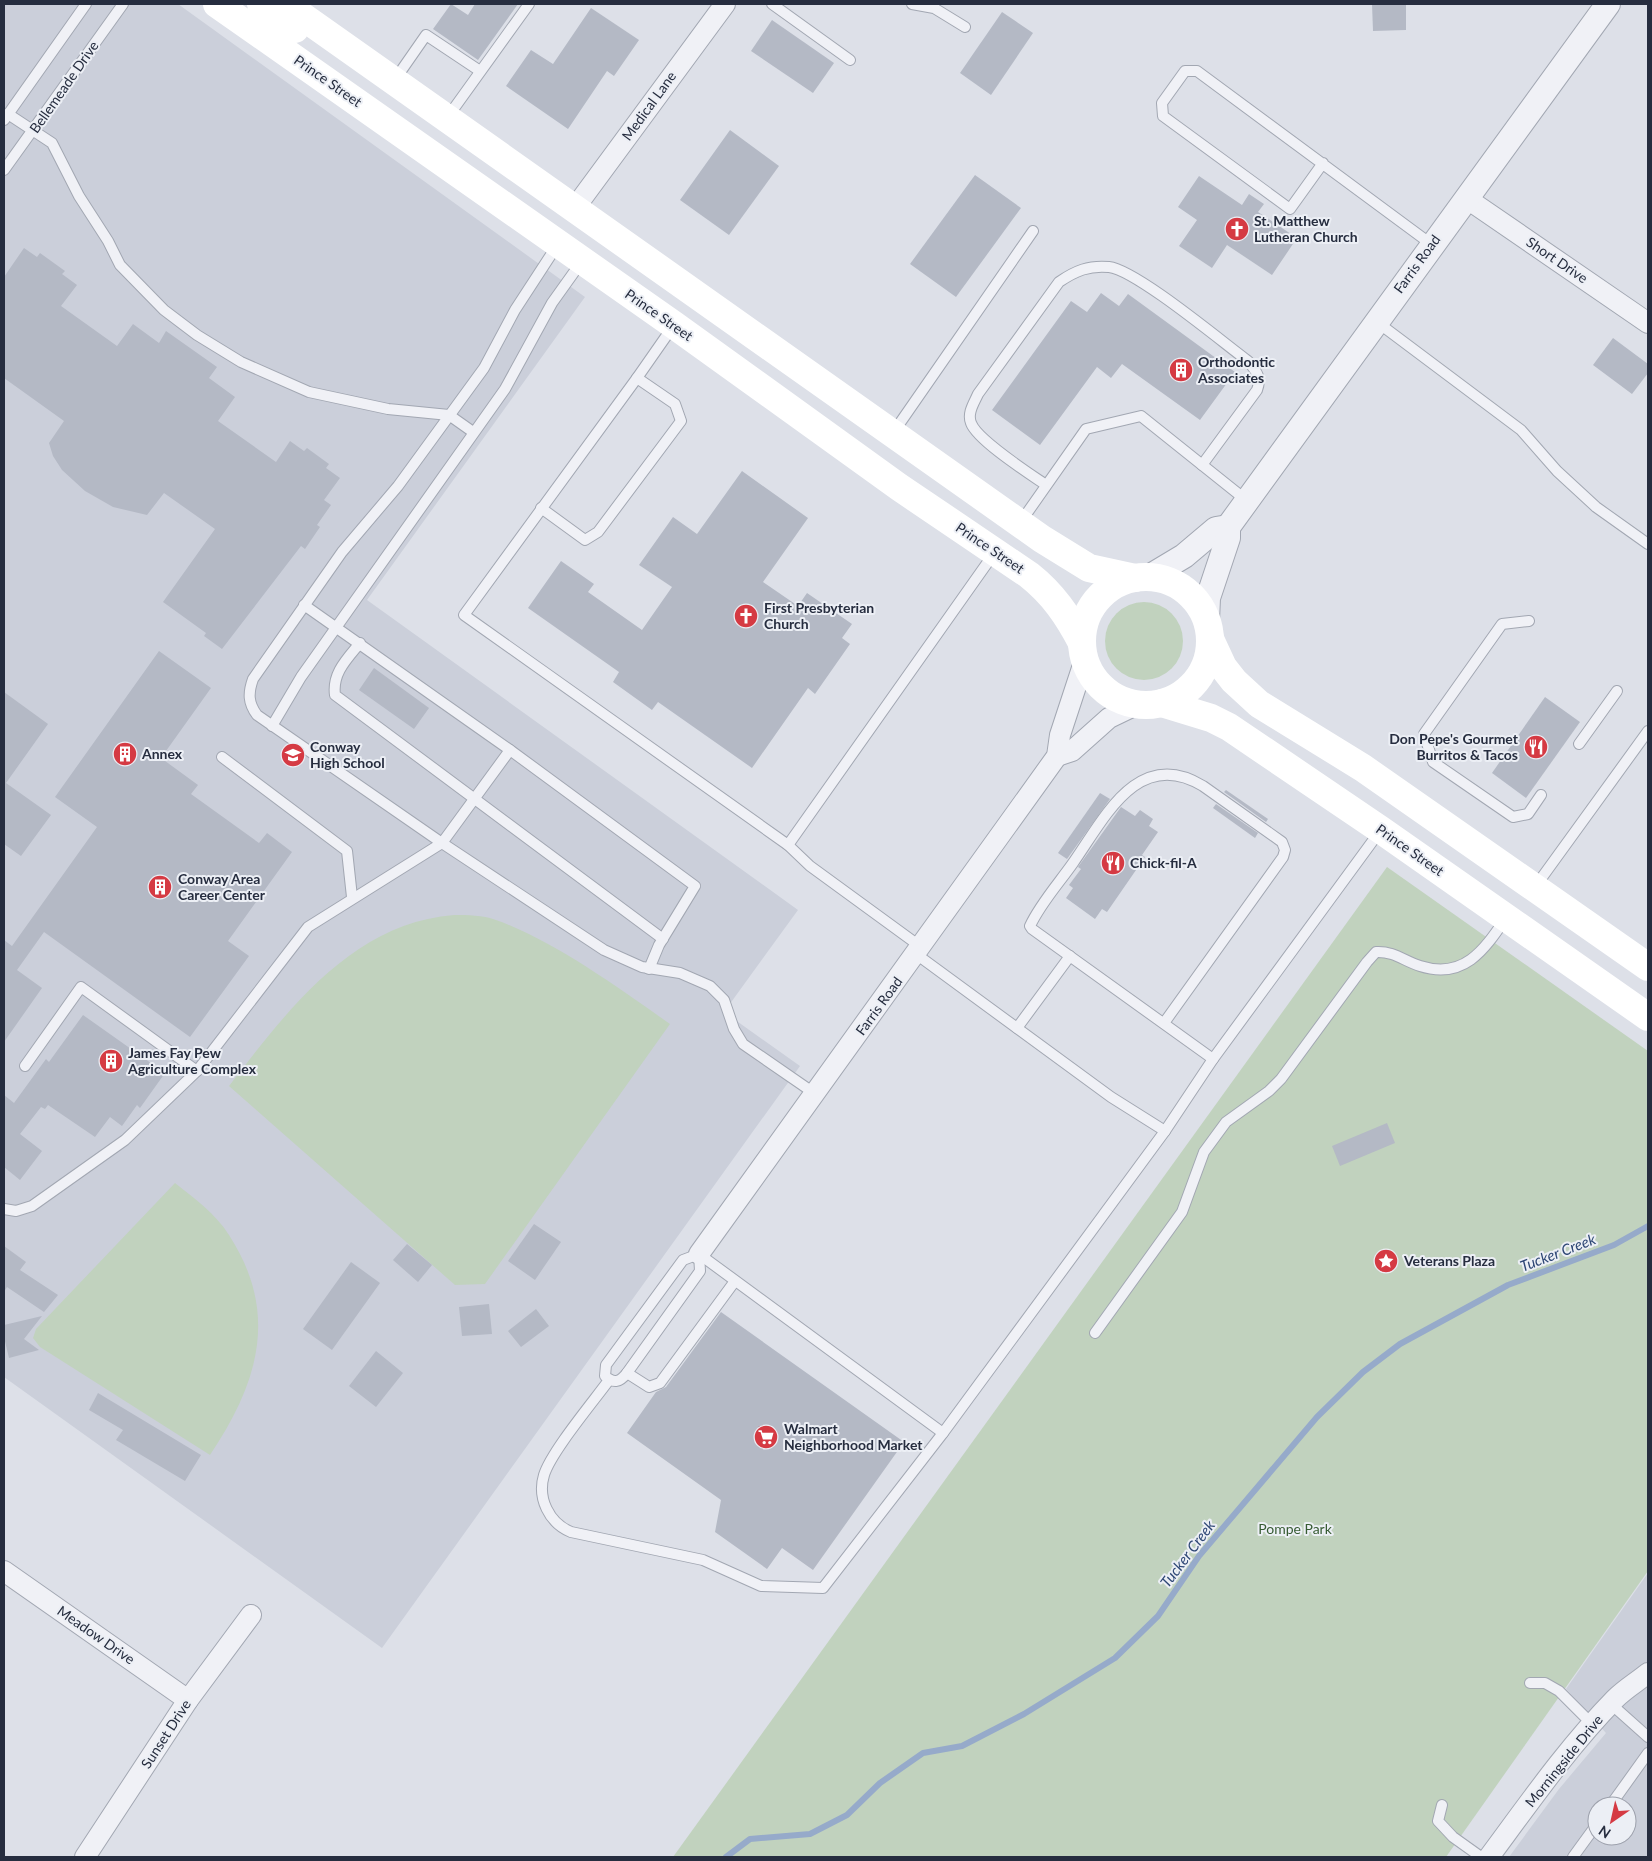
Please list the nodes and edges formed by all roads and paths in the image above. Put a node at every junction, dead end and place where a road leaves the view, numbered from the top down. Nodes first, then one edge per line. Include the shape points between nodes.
1 (86, 4) edge
2 (122, 4) edge
3 (217, 4) edge
4 (261, 4) edge
5 (285, 4) edge
6 (529, 4) edge
7 (725, 4) edge
8 (772, 4) edge
9 (912, 4) edge
10 (1608, 4) edge
11 (965, 27) dead end
12 (363, 60) junction
13 (850, 60) dead end
14 (480, 71) junction
15 (394, 82) junction
16 (6, 117) edge
17 (446, 118) junction
18 (33, 131) junction
19 (417, 144) junction
20 (1323, 163) junction
21 (4, 170) edge
22 (1466, 198) junction
23 (574, 209) junction
24 (1033, 231) dead end
25 (558, 244) junction
26 (1432, 244) junction
27 (582, 260) junction
28 (1376, 321) junction
29 (1648, 323) edge
30 (674, 325) junction
31 (637, 378) junction
32 (449, 415) junction
33 (473, 432) junction
34 (892, 434) junction
35 (1202, 465) junction
36 (1046, 485) junction
37 (1246, 500) junction
38 (541, 508) junction
39 (1020, 523) junction
40 (1228, 526) junction
41 (1648, 544) edge
42 (996, 551) junction
43 (1142, 578) junction
44 (304, 605) junction
45 (1529, 621) dead end
46 (337, 627) junction
47 (1209, 630) junction
48 (360, 643) junction
49 (1084, 651) junction
50 (1617, 691) dead end
51 (1150, 704) junction
52 (272, 726) junction
53 (1648, 731) edge
54 (1579, 744) dead end
55 (510, 750) junction
56 (1057, 756) junction
57 (222, 757) dead end
58 (1541, 795) dead end
59 (475, 798) junction
60 (1381, 830) junction
61 (442, 843) junction
62 (788, 845) junction
63 (1534, 888) junction
64 (352, 897) junction
65 (1507, 917) junction
66 (663, 939) junction
67 (918, 951) junction
68 (1070, 956) junction
69 (1648, 967) edge
70 (649, 969) junction
71 (1648, 1017) edge
72 (1164, 1023) junction
73 (1017, 1028) junction
74 (1213, 1059) junction
75 (25, 1066) dead end
76 (196, 1071) junction
77 (814, 1094) junction
78 (1165, 1131) junction
79 (4, 1209) edge
80 (699, 1254) junction
81 (735, 1281) junction
82 (1095, 1333) dead end
83 (627, 1373) junction
84 (609, 1380) junction
85 (943, 1433) junction
86 (4, 1571) edge
87 (252, 1615) dead end
88 (1648, 1673) edge
89 (1530, 1683) dead end
90 (188, 1700) junction
91 (1610, 1704) junction
92 (1592, 1724) junction
93 (1648, 1737) edge
94 (1648, 1753) edge
95 (1617, 1796) edge
96 (1442, 1805) dead end
97 (1587, 1838) edge
98 (85, 1857) edge
99 (1482, 1857) edge
100 (1489, 1857) edge
101 (1573, 1857) edge

1 - 16 lane
2 - 18 lane, Bellemeade Drive
3 - 19 main road, Prince Street
4 - 12 main road via 330,54
5 - 12 main road
6 - 14 lane
7 - 23 street, Medical Lane
8 - 13 lane
9 - 11 lane via 934,8
10 - 22 street, Farris Road
12 - 15 main road
14 - 15 lane via 426,35
14 - 17 lane
15 - 17 main road
16 - 18 lane
17 - 23 main road
18 - 21 lane, Bellemeade Drive
18 - 32 lane via 52,143 120,265 164,310 197,336 241,362 309,392 388,409
19 - 23 main road via 452,150 509,190 542,208
19 - 25 main road, Prince Street
20 - 20 lane via 1197,71 1185,71 1162,103 1163,116 1290,209
20 - 26 lane
22 - 26 street, Farris Road
22 - 29 street, Short Drive
23 - 34 main road
24 - 34 lane
25 - 27 main road, Prince Street
25 - 32 lane via 515,310 488,362
26 - 28 street, Farris Road
27 - 30 main road, Prince Street
27 - 33 lane via 552,303 505,389
28 - 37 street, Farris Road
28 - 41 lane via 1521,430 1596,507
30 - 31 lane
30 - 34 main road via 679,322 692,324 721,334 864,434
30 - 42 main road, Prince Street via 899,487
31 - 38 lane
31 - 38 lane via 675,404 681,421 598,532 585,540
32 - 33 lane
32 - 44 lane via 398,486 342,552
33 - 46 lane
34 - 39 main road
35 - 36 lane via 1141,416 1086,429
35 - 36 lane via 1257,390 1260,382 1258,373 1248,361 1135,277 1110,267 1092,267 1076,271 1059,282 971,408 971,423 978,433
35 - 37 lane
36 - 39 lane
37 - 40 street, Farris Road
38 - 62 lane via 464,614 465,617
39 - 43 main road via 1089,568
40 - 43 street, Farris Road via 1216,529 1184,556
40 - 47 street, Farris Road via 1228,538 1208,598
42 - 49 main road, Prince Street via 1045,587 1062,607
42 - 62 lane
43 - 47 main road via 1168,581 1188,592 1203,610
43 - 49 main road via 1113,586 1094,604 1084,627
44 - 46 lane
44 - 52 lane via 250,688 250,707
45 - 58 lane via 1502,624 1424,734 1433,762 1513,817 1528,814
46 - 48 lane
46 - 52 lane via 301,677
47 - 51 main road via 1209,656 1199,679 1180,696
47 - 63 main road via 1229,674 1259,704 1363,768
48 - 55 lane
48 - 59 lane via 340,668 334,686 335,695
49 - 51 main road via 1094,679 1102,687 1120,700
49 - 56 street, Farris Road via 1060,734
50 - 54 lane
51 - 56 street, Farris Road via 1109,718 1072,751
51 - 60 main road, Prince Street via 1211,718 1228,727
52 - 61 lane
53 - 63 lane
55 - 59 lane
55 - 66 lane via 695,886
56 - 67 street, Farris Road
57 - 64 lane via 347,850
59 - 61 lane
59 - 66 lane
60 - 65 main road, Prince Street
60 - 74 lane
61 - 64 lane
61 - 70 lane via 604,950
62 - 67 lane
63 - 69 main road
64 - 76 lane via 308,926
65 - 71 main road, Prince Street
65 - 82 lane via 1485,948 1457,968 1419,966 1389,951 1376,952 1281,1079 1226,1122 1204,1152 1182,1212
66 - 70 lane
67 - 73 lane
67 - 77 street, Farris Road
68 - 72 lane
68 - 72 lane via 1032,929 1030,924 1120,796 1144,779 1165,775 1189,779 1274,837 1284,846 1283,857
68 - 73 lane
70 - 77 lane via 680,973 710,986 724,1000 734,1030 743,1044
72 - 74 lane
73 - 78 lane via 1111,1097
74 - 78 lane
75 - 76 lane via 81,987
76 - 79 lane via 125,1140 32,1206 16,1211
77 - 80 street, Farris Road
78 - 85 lane
80 - 81 lane
80 - 83 lane via 700,1271
80 - 84 lane via 682,1260 606,1364 605,1376
81 - 83 lane via 660,1383 649,1388
81 - 85 lane
83 - 84 lane via 620,1381
84 - 85 lane via 549,1464 542,1486 549,1514 556,1523 571,1532 703,1560 761,1586 823,1588
86 - 90 street, Meadow Drive
87 - 90 street, Sunset Drive
88 - 91 street, Morningside Drive
89 - 92 lane via 1545,1683 1559,1691
90 - 98 street, Sunset Drive
91 - 92 street, Morningside Drive
91 - 93 lane
92 - 100 street, Morningside Drive
94 - 95 lane
96 - 99 lane via 1438,1821 1453,1837
97 - 101 lane

